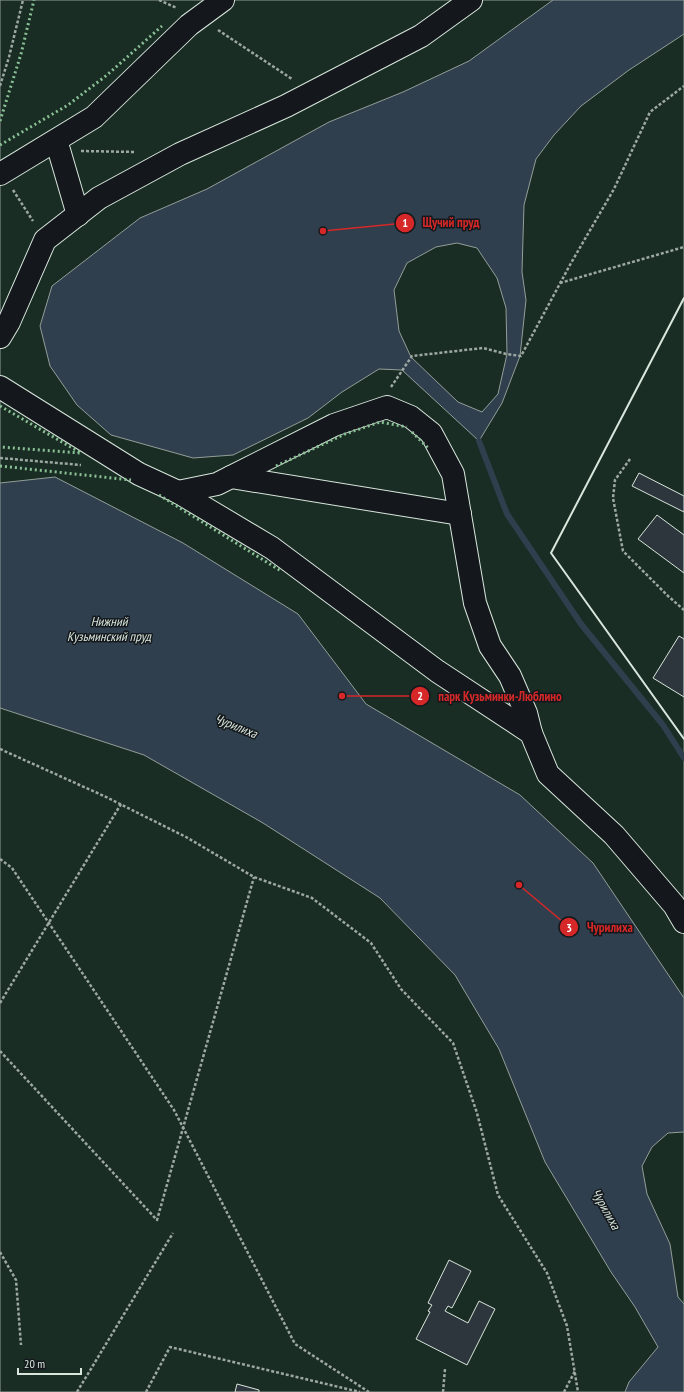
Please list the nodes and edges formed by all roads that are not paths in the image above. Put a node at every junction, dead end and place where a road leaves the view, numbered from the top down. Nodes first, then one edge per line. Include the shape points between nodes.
1 (223, 0) edge
2 (470, 0) edge
3 (59, 150) road end
4 (1, 174) edge
5 (78, 214) junction
6 (0, 337) edge
7 (0, 387) edge
8 (231, 477) junction
9 (178, 492) junction
10 (460, 514) junction
11 (531, 733) junction
12 (684, 922) edge

1 - 4 lane via 189,25 94,117
2 - 5 lane via 420,36 286,106 180,154 99,198
3 - 5 lane
5 - 6 lane via 45,240
7 - 9 lane via 139,474
8 - 9 lane via 217,484
8 - 10 lane
8 - 10 lane via 334,424 387,407 411,418 431,433 453,474
9 - 11 lane via 272,548 437,671
10 - 11 lane via 475,602 490,646 510,676 526,713
11 - 12 lane via 548,774 614,835 674,905

